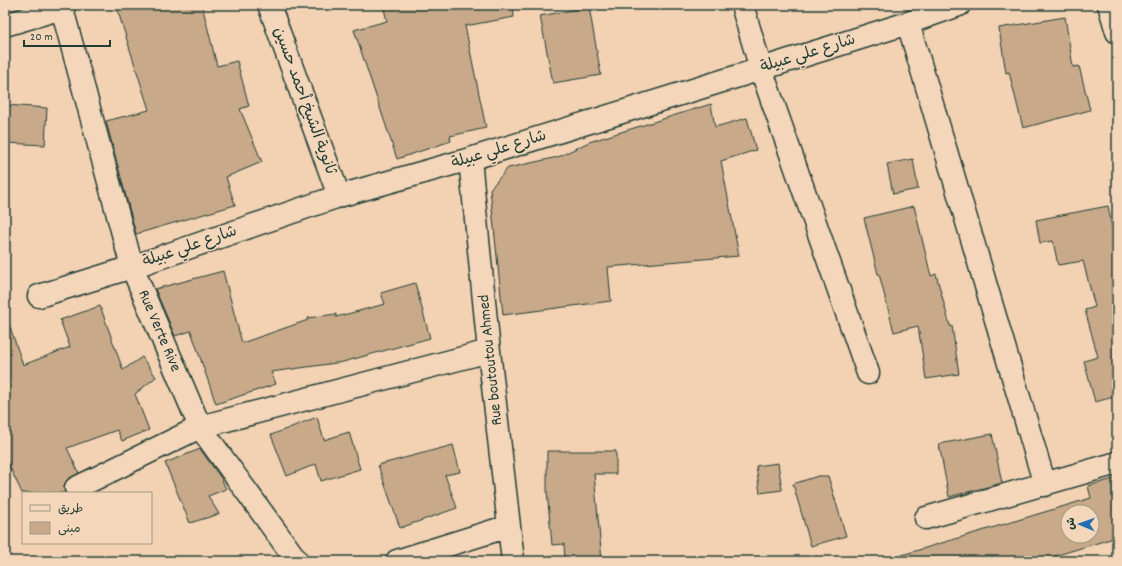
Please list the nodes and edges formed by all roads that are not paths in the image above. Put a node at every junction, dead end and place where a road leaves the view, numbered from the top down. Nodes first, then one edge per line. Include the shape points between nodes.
1 (269, 5) edge
2 (742, 5) edge
3 (959, 5) edge
4 (1109, 5) edge
5 (62, 6) edge
6 (908, 23) junction
7 (5, 25) edge
8 (1117, 32) edge
9 (761, 69) junction
10 (470, 159) junction
11 (339, 196) junction
12 (132, 267) junction
13 (39, 296) dead end
14 (489, 351) junction
15 (868, 373) dead end
16 (200, 427) junction
17 (1117, 463) edge
18 (1045, 485) junction
19 (76, 488) dead end
20 (926, 518) dead end
21 (509, 526) junction
22 (297, 561) edge
23 (397, 561) edge
24 (513, 561) edge

1 - 11 street, ثانوية الشيخ أحمد حسين
2 - 9 street
3 - 6 street, شارع علي عبيلة
4 - 8 street
5 - 7 street
5 - 12 street, Rue Verte Rive
6 - 9 street, شارع علي عبيلة
6 - 18 street
9 - 10 street, شارع علي عبيلة
9 - 15 street
10 - 11 street, شارع علي عبيلة
10 - 14 street, Rue boutoutou Ahmed
11 - 12 street, شارع علي عبيلة
12 - 13 street, شارع علي عبيلة
12 - 16 street, Rue Verte Rive
14 - 16 street
14 - 21 street, Rue boutoutou Ahmed
16 - 19 street
16 - 22 street, Rue Verte Rive
17 - 18 street
18 - 20 street
21 - 23 street
21 - 24 street, Rue boutoutou Ahmed

